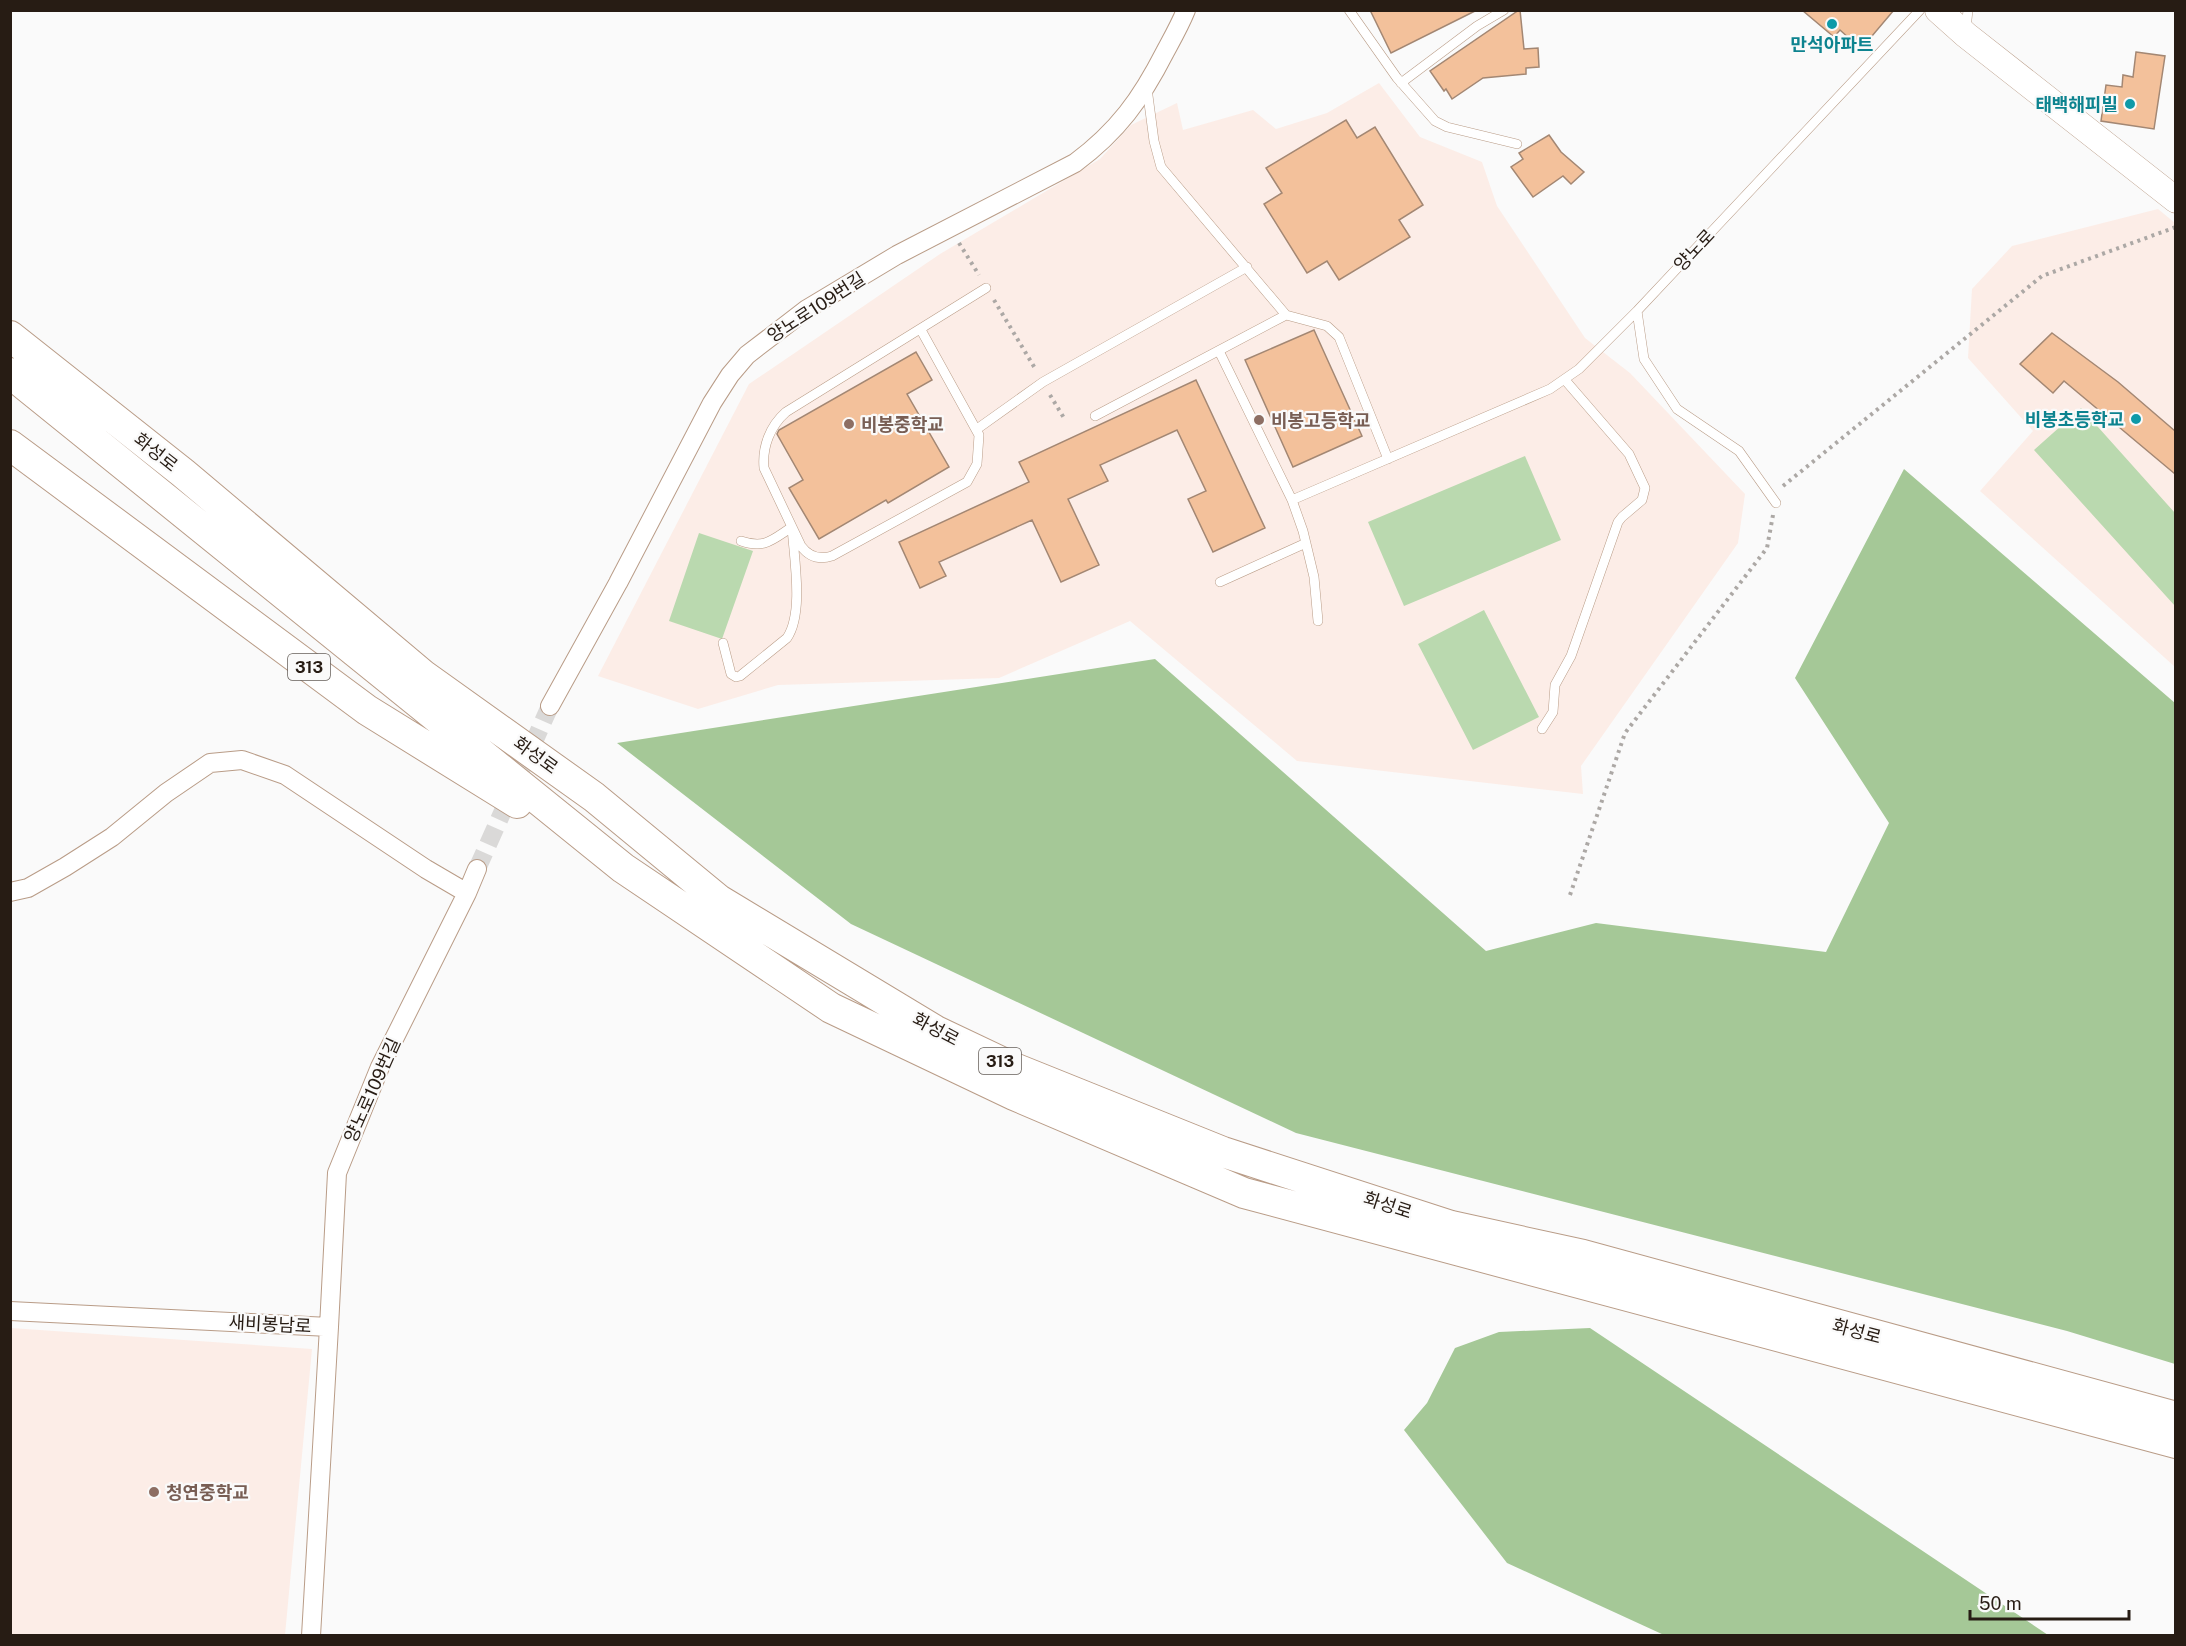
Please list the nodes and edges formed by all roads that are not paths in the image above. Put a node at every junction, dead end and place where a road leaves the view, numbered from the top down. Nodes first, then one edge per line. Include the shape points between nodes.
1 (1186, 10) edge
2 (1349, 10) edge
3 (1504, 10) edge
4 (1920, 10) edge
5 (1938, 10) edge
6 (1967, 23) edge
7 (1401, 83) junction
8 (1147, 88) junction
9 (1517, 144) dead end
10 (2175, 200) edge
11 (1247, 267) junction
12 (986, 288) road end
13 (1637, 310) junction
14 (1286, 315) junction
15 (921, 330) junction
16 (10, 336) edge
17 (1219, 351) junction
18 (10, 373) edge
19 (1565, 380) junction
20 (1095, 416) dead end
21 (976, 429) junction
22 (10, 445) edge
23 (1388, 459) junction
24 (1292, 501) junction
25 (1776, 503) road end
26 (792, 527) junction
27 (741, 541) dead end
28 (1306, 543) junction
29 (1220, 582) dead end
30 (1318, 621) dead end
31 (723, 643) dead end
32 (550, 706) tunnel mouth
33 (1542, 729) dead end
34 (623, 868) junction
35 (477, 869) tunnel mouth
36 (10, 892) edge
37 (467, 893) junction
38 (10, 1311) edge
39 (329, 1327) junction
40 (2175, 1418) edge
41 (2175, 1443) edge
42 (311, 1635) edge

1 - 8 street, 양노로109번길
2 - 7 lane
3 - 7 lane
4 - 13 lane, 양노로
5 - 6 street
6 - 10 street
7 - 9 lane via 1429,116 1442,125
8 - 11 lane via 1161,167
8 - 32 street, 양노로109번길 via 1112,132 1075,163 897,255 807,309 747,354 712,403
11 - 14 lane
11 - 21 lane via 1043,382
12 - 15 lane
13 - 19 lane, 양노로
13 - 25 lane via 1644,358 1677,409 1739,451
14 - 17 lane
14 - 23 lane via 1327,326 1339,337
15 - 21 lane
15 - 26 lane via 786,412 772,428 764,468
16 - 40 main road, 화성로 / 313 via 183,473 423,675 594,797 719,900 936,1031 1014,1068 1224,1152 1451,1226 1582,1255
17 - 20 lane
17 - 24 lane
18 - 34 main road, 화성로 / 313
19 - 23 lane, 양노로
19 - 33 lane via 1629,454 1645,488 1642,500 1618,522 1571,656 1555,685 1552,712
21 - 26 lane via 980,448 967,482 832,556 817,558 805,551
22 - 34 main road, 313 via 367,711
23 - 24 lane, 양노로
24 - 28 lane
26 - 27 lane via 765,544
26 - 31 lane via 797,611 792,631 781,645 736,677 729,668
28 - 29 lane
28 - 30 lane
34 - 41 main road, 화성로 / 313 via 831,1008 1014,1095 1244,1192
35 - 37 street, 양노로109번길
36 - 37 street via 28,888 112,837 210,763 242,760 285,775
37 - 39 street, 양노로109번길 via 380,1067 337,1173
38 - 39 street, 새비봉남로
39 - 42 street, 새비봉남로

